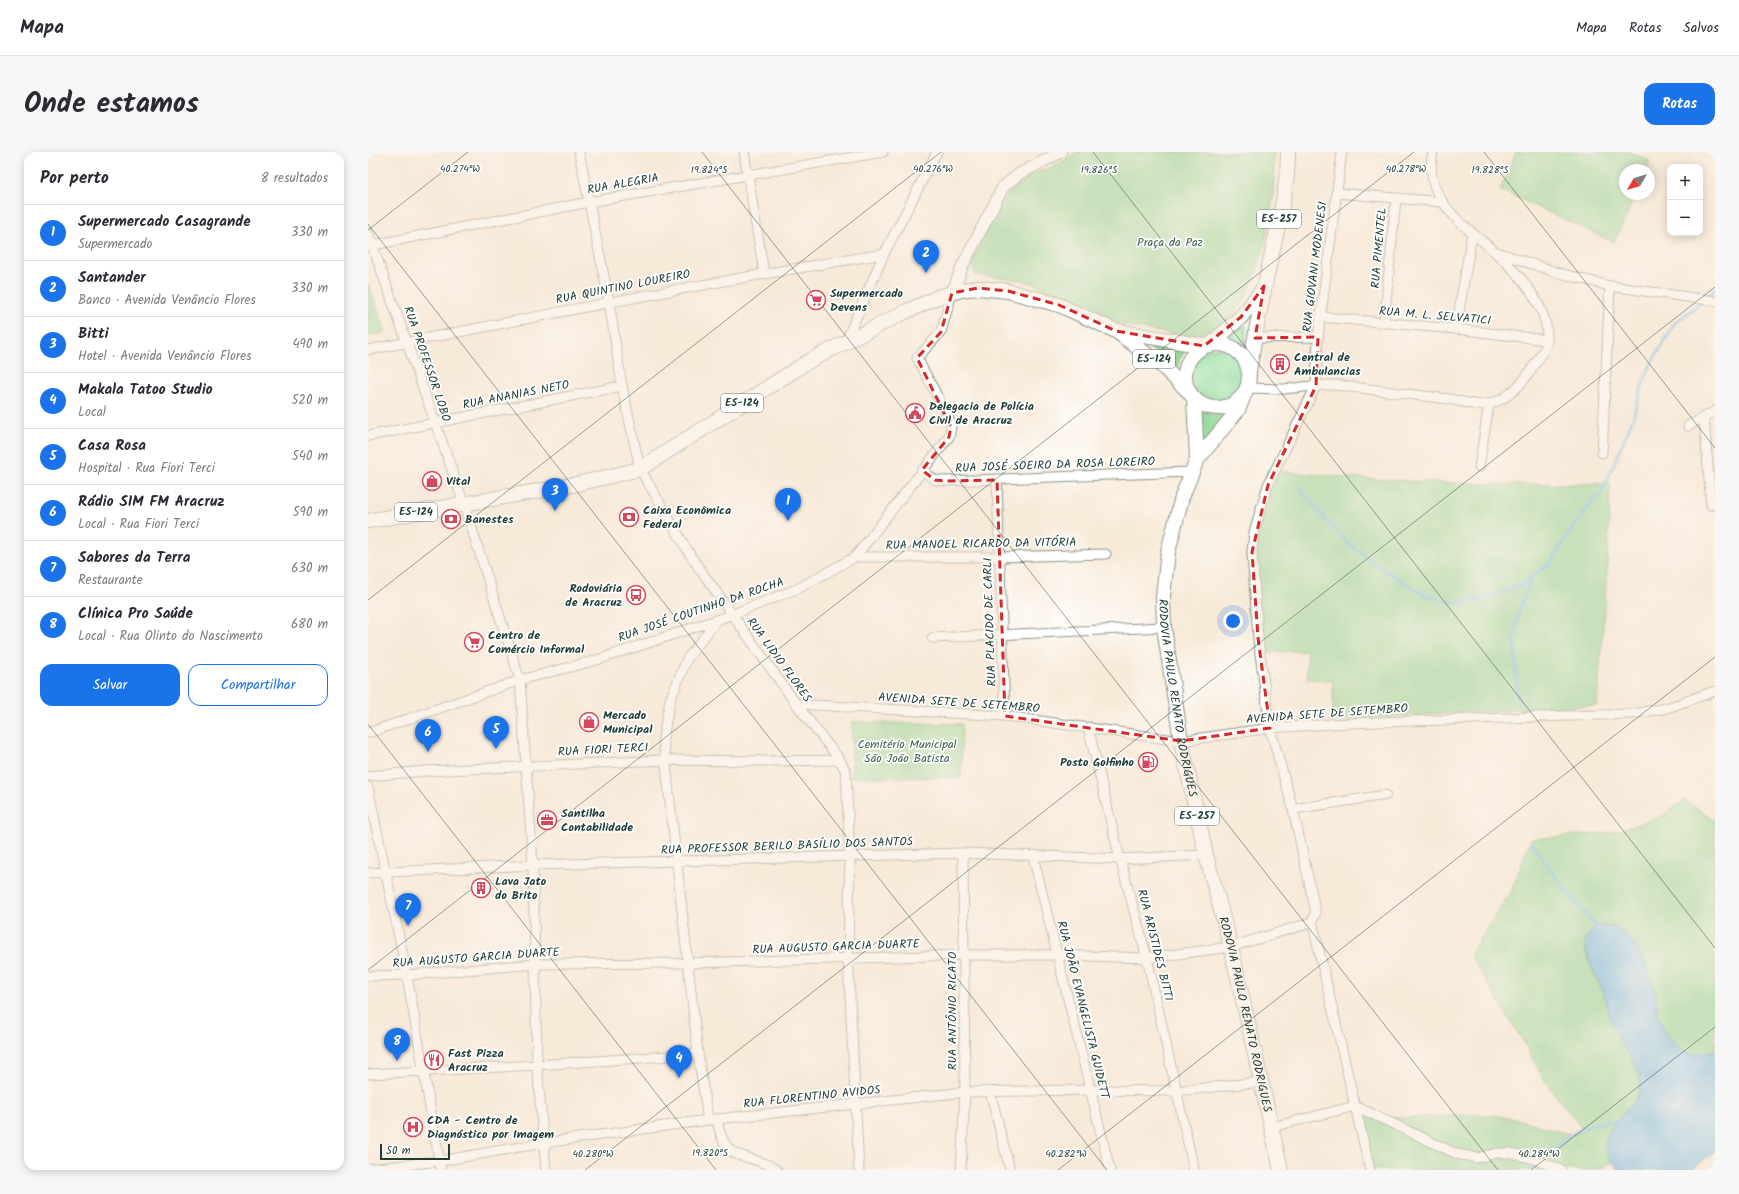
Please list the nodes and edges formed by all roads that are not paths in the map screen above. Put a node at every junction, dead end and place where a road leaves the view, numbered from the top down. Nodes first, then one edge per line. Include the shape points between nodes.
1 (579, 152) edge
2 (744, 152) edge
3 (883, 152) edge
4 (937, 152) edge
5 (1061, 152) edge
6 (1288, 152) edge
7 (1342, 152) edge
8 (1433, 152) edge
9 (748, 174) junction
10 (1337, 193) junction
11 (1396, 199) junction
12 (589, 202) junction
13 (1442, 202) junction
14 (368, 233) edge
15 (1472, 234) junction
16 (370, 246) edge
17 (1493, 250) junction
18 (884, 254) junction
19 (764, 273) junction
20 (1264, 286) junction
21 (1610, 286) junction
22 (952, 293) junction
23 (609, 301) junction
24 (1715, 302) edge
25 (1321, 317) junction
26 (1384, 323) junction
27 (1456, 329) junction
28 (1116, 331) junction
29 (1318, 337) junction
30 (1255, 338) junction
31 (1547, 340) junction
32 (846, 341) junction
33 (406, 342) junction
34 (1207, 346) junction
35 (368, 350) edge
36 (1249, 371) junction
37 (622, 386) junction
38 (1316, 386) junction
39 (1246, 390) junction
40 (1191, 395) junction
41 (1489, 404) junction
42 (1715, 411) edge
43 (1704, 417) junction
44 (435, 423) junction
45 (1688, 426) dead end
46 (368, 436) edge
47 (1602, 453) dead end
48 (1194, 466) junction
49 (1479, 467) dead end
50 (640, 469) junction
51 (922, 470) junction
52 (997, 480) junction
53 (464, 504) junction
54 (1711, 504) dead end
55 (368, 521) edge
56 (1106, 554) dead end
57 (855, 557) junction
58 (999, 558) junction
59 (731, 615) junction
60 (717, 620) junction
61 (1164, 627) junction
62 (1004, 636) junction
63 (932, 638) dead end
64 (520, 680) junction
65 (1715, 691) edge
66 (796, 704) junction
67 (1006, 716) junction
68 (1088, 727) junction
69 (1270, 728) junction
70 (368, 733) edge
71 (1181, 741) junction
72 (665, 760) junction
73 (840, 760) junction
74 (525, 766) junction
75 (368, 776) edge
76 (368, 787) edge
77 (1386, 795) dead end
78 (1293, 808) junction
79 (963, 853) junction
80 (1206, 855) junction
81 (850, 856) junction
82 (1033, 856) junction
83 (1120, 859) junction
84 (678, 861) junction
85 (534, 865) junction
86 (385, 872) junction
87 (368, 873) edge
88 (1312, 921) junction
89 (1231, 947) junction
90 (964, 955) junction
91 (1056, 955) junction
92 (848, 958) junction
93 (1147, 958) junction
94 (536, 964) junction
95 (689, 964) junction
96 (407, 975) junction
97 (368, 976) edge
98 (698, 1054) junction
99 (537, 1065) junction
100 (423, 1072) junction
101 (368, 1074) edge
102 (1261, 1082) junction
103 (1091, 1090) junction
104 (990, 1091) junction
105 (1176, 1091) junction
106 (965, 1092) junction
107 (856, 1103) junction
108 (1355, 1106) junction
109 (713, 1120) junction
110 (1272, 1127) junction
111 (543, 1143) junction
112 (441, 1165) edge
113 (368, 1169) edge
114 (546, 1170) edge
115 (776, 1170) edge
116 (859, 1170) edge
117 (961, 1170) edge
118 (1010, 1170) edge
119 (1110, 1170) edge
120 (1194, 1170) edge
121 (1281, 1170) edge
122 (1370, 1170) edge
123 (1561, 1170) edge

1 - 12 street, RUA LIDIO FLORES
2 - 9 street
3 - 9 street, RUA ALEGRIA
4 - 18 street
5 - 22 street via 1019,174 1003,187 963,265
6 - 20 main road, ES-257 via 1280,215
7 - 10 street, RUA GIOVANI MODENESI
8 - 13 street via 1433,182
9 - 12 street, RUA ALEGRIA
9 - 19 street
10 - 11 street
10 - 25 street, RUA GIOVANI MODENESI
11 - 13 street
11 - 26 street, RUA PIMENTEL
12 - 16 street, RUA ALEGRIA
12 - 23 street, RUA LIDIO FLORES
13 - 15 street via 1456,220
14 - 16 street, RUA PROFESSOR LOBO
15 - 17 street
15 - 27 street
16 - 33 street, RUA PROFESSOR LOBO
17 - 21 street via 1559,273
17 - 31 street via 1534,296 1544,320
18 - 19 street, RUA QUINTINO LOUREIRO
18 - 32 street
19 - 23 street, RUA QUINTINO LOUREIRO
20 - 30 main road, ES-257
20 - 34 main road, ES-257 via 1241,317
21 - 24 street
21 - 47 street
22 - 28 main road, ES-124 via 991,288 1034,296
22 - 32 main road, ES-124 via 902,313
22 - 51 street, RUA JOSÉ COUTINHO DA ROCHA via 941,332 917,358 948,416 951,428 949,437
23 - 33 street, RUA QUINTINO LOUREIRO
23 - 37 street, RUA LIDIO FLORES
25 - 26 street, RUA M. L. SELVATICI
25 - 29 street, RUA GIOVANI MODENESI
26 - 27 street, RUA M. L. SELVATICI
27 - 31 street, RUA M. L. SELVATICI
28 - 34 main road, ES-124
28 - 40 main road, ES-124 via 1161,365
29 - 30 street
29 - 38 street, RUA GIOVANI MODENESI
30 - 36 main road, ES-257
31 - 41 street via 1536,363 1522,382 1511,392
32 - 50 main road, ES-124 via 782,377
33 - 35 street, RUA QUINTINO LOUREIRO
33 - 44 street, RUA PROFESSOR LOBO
34 - 36 main road via 1223,344 1235,349 1244,359
34 - 40 main road via 1194,354 1187,366 1186,383
36 - 39 main road
37 - 44 street, RUA ANANIAS NETO
37 - 50 street, RUA LIDIO FLORES
38 - 39 street
38 - 41 street via 1333,385
38 - 69 street via 1268,485 1254,532 1254,599
39 - 40 main road via 1236,402 1217,408 1204,406
39 - 48 main road, ES-257 via 1238,410
40 - 48 main road, ES-257
41 - 49 street
42 - 43 street
43 - 45 street
43 - 54 street
44 - 46 street, RUA ANANIAS NETO
44 - 53 street, RUA PROFESSOR LOBO
48 - 52 street, RUA JOSÉ SOEIRO DA ROSA LOREIRO
48 - 61 main road, RODOVIA PAULO RENATO RODRIGUES / ES-257 via 1176,518 1168,552 1163,596
50 - 53 main road, ES-124 via 577,484
50 - 59 street, RUA LIDIO FLORES via 692,558
51 - 52 street, RUA JOSÉ SOEIRO DA ROSA LOREIRO via 935,480
51 - 57 street, RUA JOSÉ COUTINHO DA ROCHA
52 - 58 street, RUA PLACIDO DE CARLI
53 - 55 main road, ES-124
53 - 64 street, RUA PROFESSOR LOBO
56 - 58 street, RUA MANOEL RICARDO DA VITÓRIA
57 - 58 street, RUA MANOEL RICARDO DA VITÓRIA
57 - 59 street, RUA JOSÉ COUTINHO DA ROCHA via 799,588
58 - 62 street, RUA PLACIDO DE CARLI
59 - 60 street, RUA JOSÉ COUTINHO DA ROCHA
59 - 66 street, RUA LIDIO FLORES
60 - 64 street, RUA JOSÉ COUTINHO DA ROCHA via 597,660
60 - 72 street via 687,659 670,700 663,738
61 - 62 street
61 - 71 main road, RODOVIA PAULO RENATO RODRIGUES / ES-257
62 - 63 street
62 - 67 street, RUA PLACIDO DE CARLI
64 - 70 street, RUA JOSÉ COUTINHO DA ROCHA
64 - 74 street, RUA PROFESSOR LOBO
65 - 69 street, AVENIDA SETE DE SETEMBRO via 1667,708 1632,714 1347,723
66 - 67 street, AVENIDA SETE DE SETEMBRO
66 - 73 street, RUA LIDIO FLORES
67 - 68 street, AVENIDA SETE DE SETEMBRO
68 - 71 street, AVENIDA SETE DE SETEMBRO
68 - 83 street, RUA ARISTIDES BITTI
69 - 71 street, AVENIDA SETE DE SETEMBRO
69 - 78 street
71 - 80 main road, RODOVIA PAULO RENATO RODRIGUES / ES-257
72 - 73 street, RUA FIORI TERCI
72 - 74 street, RUA FIORI TERCI
72 - 84 street
73 - 81 street, RUA LIDIO FLORES via 846,772 848,789
74 - 75 street, RUA FIORI TERCI
74 - 85 street, RUA PROFESSOR LOBO
76 - 86 street
77 - 78 street
78 - 88 street via 1315,909
79 - 81 street, RUA PROFESSOR BERILO BASÍLIO DOS SANTOS
79 - 82 street, RUA PROFESSOR BERILO BASÍLIO DOS SANTOS
79 - 90 street, RUA ANTÔNIO RICATO
80 - 83 street, RUA PROFESSOR BERILO BASÍLIO DOS SANTOS
80 - 89 main road, RODOVIA PAULO RENATO RODRIGUES / ES-257
81 - 84 street, RUA PROFESSOR BERILO BASÍLIO DOS SANTOS
81 - 92 street, RUA LIDIO FLORES
82 - 83 street, RUA PROFESSOR BERILO BASÍLIO DOS SANTOS
82 - 91 street, RUA JOÃO EVANGELISTA GUIDETT
83 - 93 street, RUA ARISTIDES BITTI
84 - 85 street, RUA PROFESSOR BERILO BASÍLIO DOS SANTOS
84 - 95 street
85 - 86 street, RUA PROFESSOR BERILO BASÍLIO DOS SANTOS
85 - 94 street, RUA PROFESSOR LOBO
86 - 87 street, RUA PROFESSOR BERILO BASÍLIO DOS SANTOS
86 - 96 street
88 - 89 street, RUA AUGUSTO GARCIA DUARTE
88 - 108 street
89 - 93 street, RUA AUGUSTO GARCIA DUARTE
89 - 102 main road, RODOVIA PAULO RENATO RODRIGUES / ES-257
90 - 91 street, RUA AUGUSTO GARCIA DUARTE
90 - 92 street, RUA AUGUSTO GARCIA DUARTE
90 - 106 street, RUA ANTÔNIO RICATO
91 - 93 street, RUA AUGUSTO GARCIA DUARTE
91 - 103 street, RUA JOÃO EVANGELISTA GUIDETT
92 - 95 street, RUA AUGUSTO GARCIA DUARTE
92 - 107 street, RUA LIDIO FLORES
93 - 105 street, RUA ARISTIDES BITTI
94 - 95 street, RUA AUGUSTO GARCIA DUARTE
94 - 96 street, RUA AUGUSTO GARCIA DUARTE
94 - 99 street, RUA PROFESSOR LOBO
95 - 98 street
96 - 97 street, RUA AUGUSTO GARCIA DUARTE
96 - 100 street
98 - 99 street
98 - 109 street
99 - 100 street
99 - 111 street, RUA PROFESSOR LOBO
100 - 101 street
100 - 112 street
102 - 105 street, RUA FLORENTINO AVIDOS
102 - 110 main road, RODOVIA PAULO RENATO RODRIGUES / ES-257
103 - 104 street, RUA FLORENTINO AVIDOS
103 - 105 street, RUA FLORENTINO AVIDOS
103 - 119 street, RUA JOÃO EVANGELISTA GUIDETT
104 - 106 street, RUA FLORENTINO AVIDOS
104 - 118 street
105 - 120 street, RUA ARISTIDES BITTI
106 - 107 street, RUA FLORENTINO AVIDOS
106 - 117 street, RUA ANTÔNIO RICATO
107 - 109 street, RUA FLORENTINO AVIDOS
107 - 116 street, RUA LIDIO FLORES
108 - 110 street
108 - 122 street
108 - 123 street via 1457,1154 1477,1158 1497,1153 1511,1153
109 - 111 street, RUA FLORENTINO AVIDOS
109 - 115 street via 728,1149
110 - 121 main road, RODOVIA PAULO RENATO RODRIGUES / ES-257
111 - 112 street, RUA FLORENTINO AVIDOS
111 - 114 street, RUA PROFESSOR LOBO
112 - 113 street, RUA FLORENTINO AVIDOS

